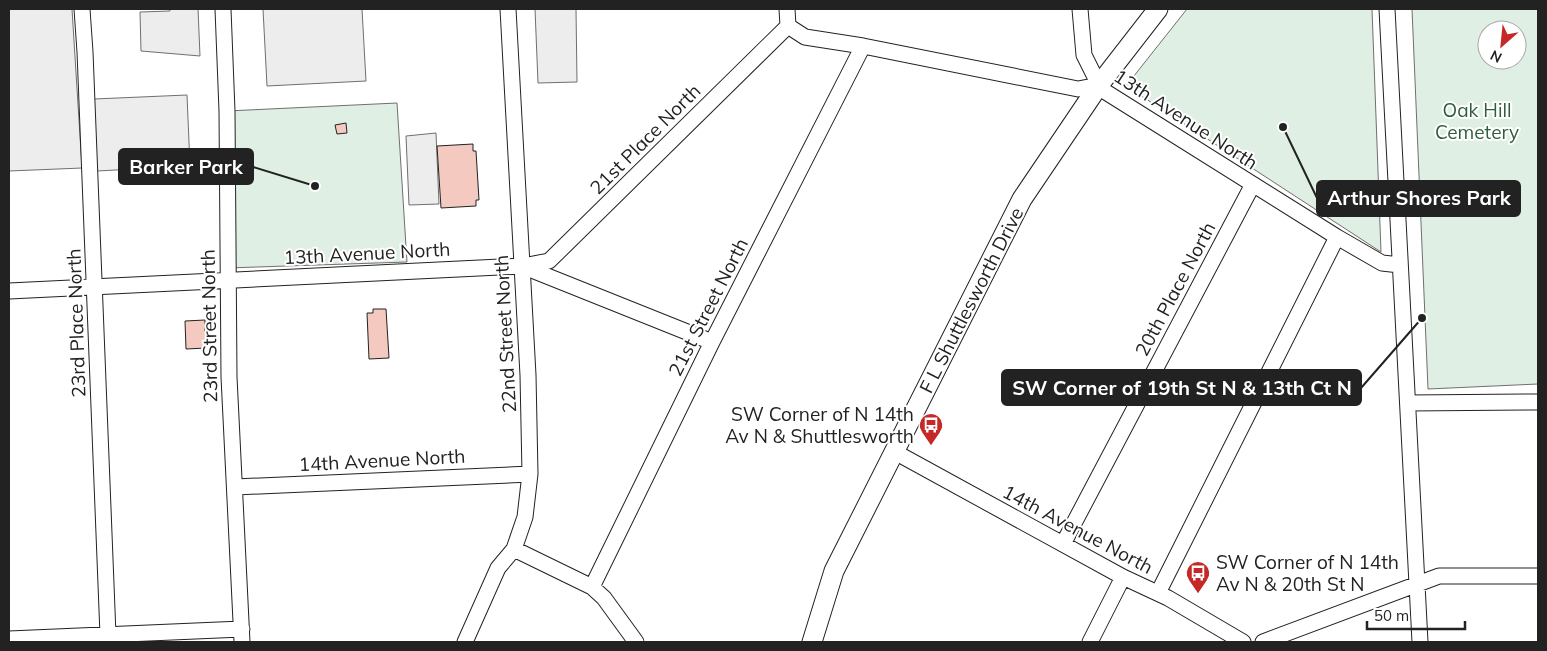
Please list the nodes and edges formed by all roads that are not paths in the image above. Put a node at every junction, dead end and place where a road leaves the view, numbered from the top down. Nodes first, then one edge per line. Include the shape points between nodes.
1 (82, 9) edge
2 (223, 9) edge
3 (508, 9) edge
4 (787, 9) edge
5 (1080, 9) edge
6 (1158, 9) edge
7 (1387, 9) edge
8 (788, 26) junction
9 (863, 46) junction
10 (1099, 85) junction
11 (1252, 186) junction
12 (1337, 237) junction
13 (1400, 265) junction
14 (522, 266) junction
15 (228, 280) junction
16 (94, 287) junction
17 (9, 291) edge
18 (712, 342) junction
19 (1538, 402) edge
20 (1408, 403) junction
21 (894, 451) junction
22 (530, 474) junction
23 (236, 487) junction
24 (1063, 544) junction
25 (514, 549) junction
26 (1538, 576) edge
27 (1123, 577) junction
28 (1417, 584) junction
29 (592, 587) junction
30 (1158, 593) junction
31 (108, 635) junction
32 (242, 635) edge
33 (9, 639) edge
34 (465, 642) edge
35 (636, 642) edge
36 (812, 642) edge
37 (1090, 642) edge
38 (1243, 642) edge
39 (1263, 642) edge
40 (1420, 642) edge

1 - 16 street, 23rd Place North
2 - 15 street, 23rd Street North
3 - 14 street, 22nd Street North
4 - 8 street
5 - 10 street via 1084,55
6 - 10 main road, F L Shuttlesworth Drive
7 - 13 street
8 - 9 street, 13th Avenue North via 805,37
8 - 14 street, 21st Place North via 549,261
9 - 10 street, 13th Avenue North via 1078,89
9 - 18 street, 21st Street North
10 - 11 street, 13th Avenue North via 1101,90
10 - 21 main road, F L Shuttlesworth Drive via 1022,199
11 - 12 street, 13th Avenue North
11 - 24 street, 20th Place North
12 - 13 street, 13th Avenue North via 1382,263
12 - 30 street
13 - 20 street
14 - 15 street, 13th Avenue North
14 - 18 street, 13th Avenue North
14 - 22 street, 22nd Street North
15 - 16 street, 13th Avenue North
15 - 23 street, 23rd Street North via 229,377
16 - 17 street, 13th Avenue North
16 - 31 street, 23rd Place North
18 - 29 street, 21st Street North
19 - 20 street
20 - 28 street
21 - 24 street, 14th Avenue North
21 - 36 main road, F L Shuttlesworth Drive via 834,571
22 - 23 street, 14th Avenue North
22 - 25 street, 22nd Street North via 525,517
23 - 32 street, 23rd Street North
24 - 27 street, 14th Avenue North
25 - 29 street
25 - 34 street, 22nd Street North via 498,568
26 - 28 street via 1439,576
27 - 30 street, 14th Avenue North
27 - 37 street
28 - 39 street
28 - 40 street
29 - 35 street
30 - 38 street, 14th Avenue North
31 - 32 street
31 - 33 street

